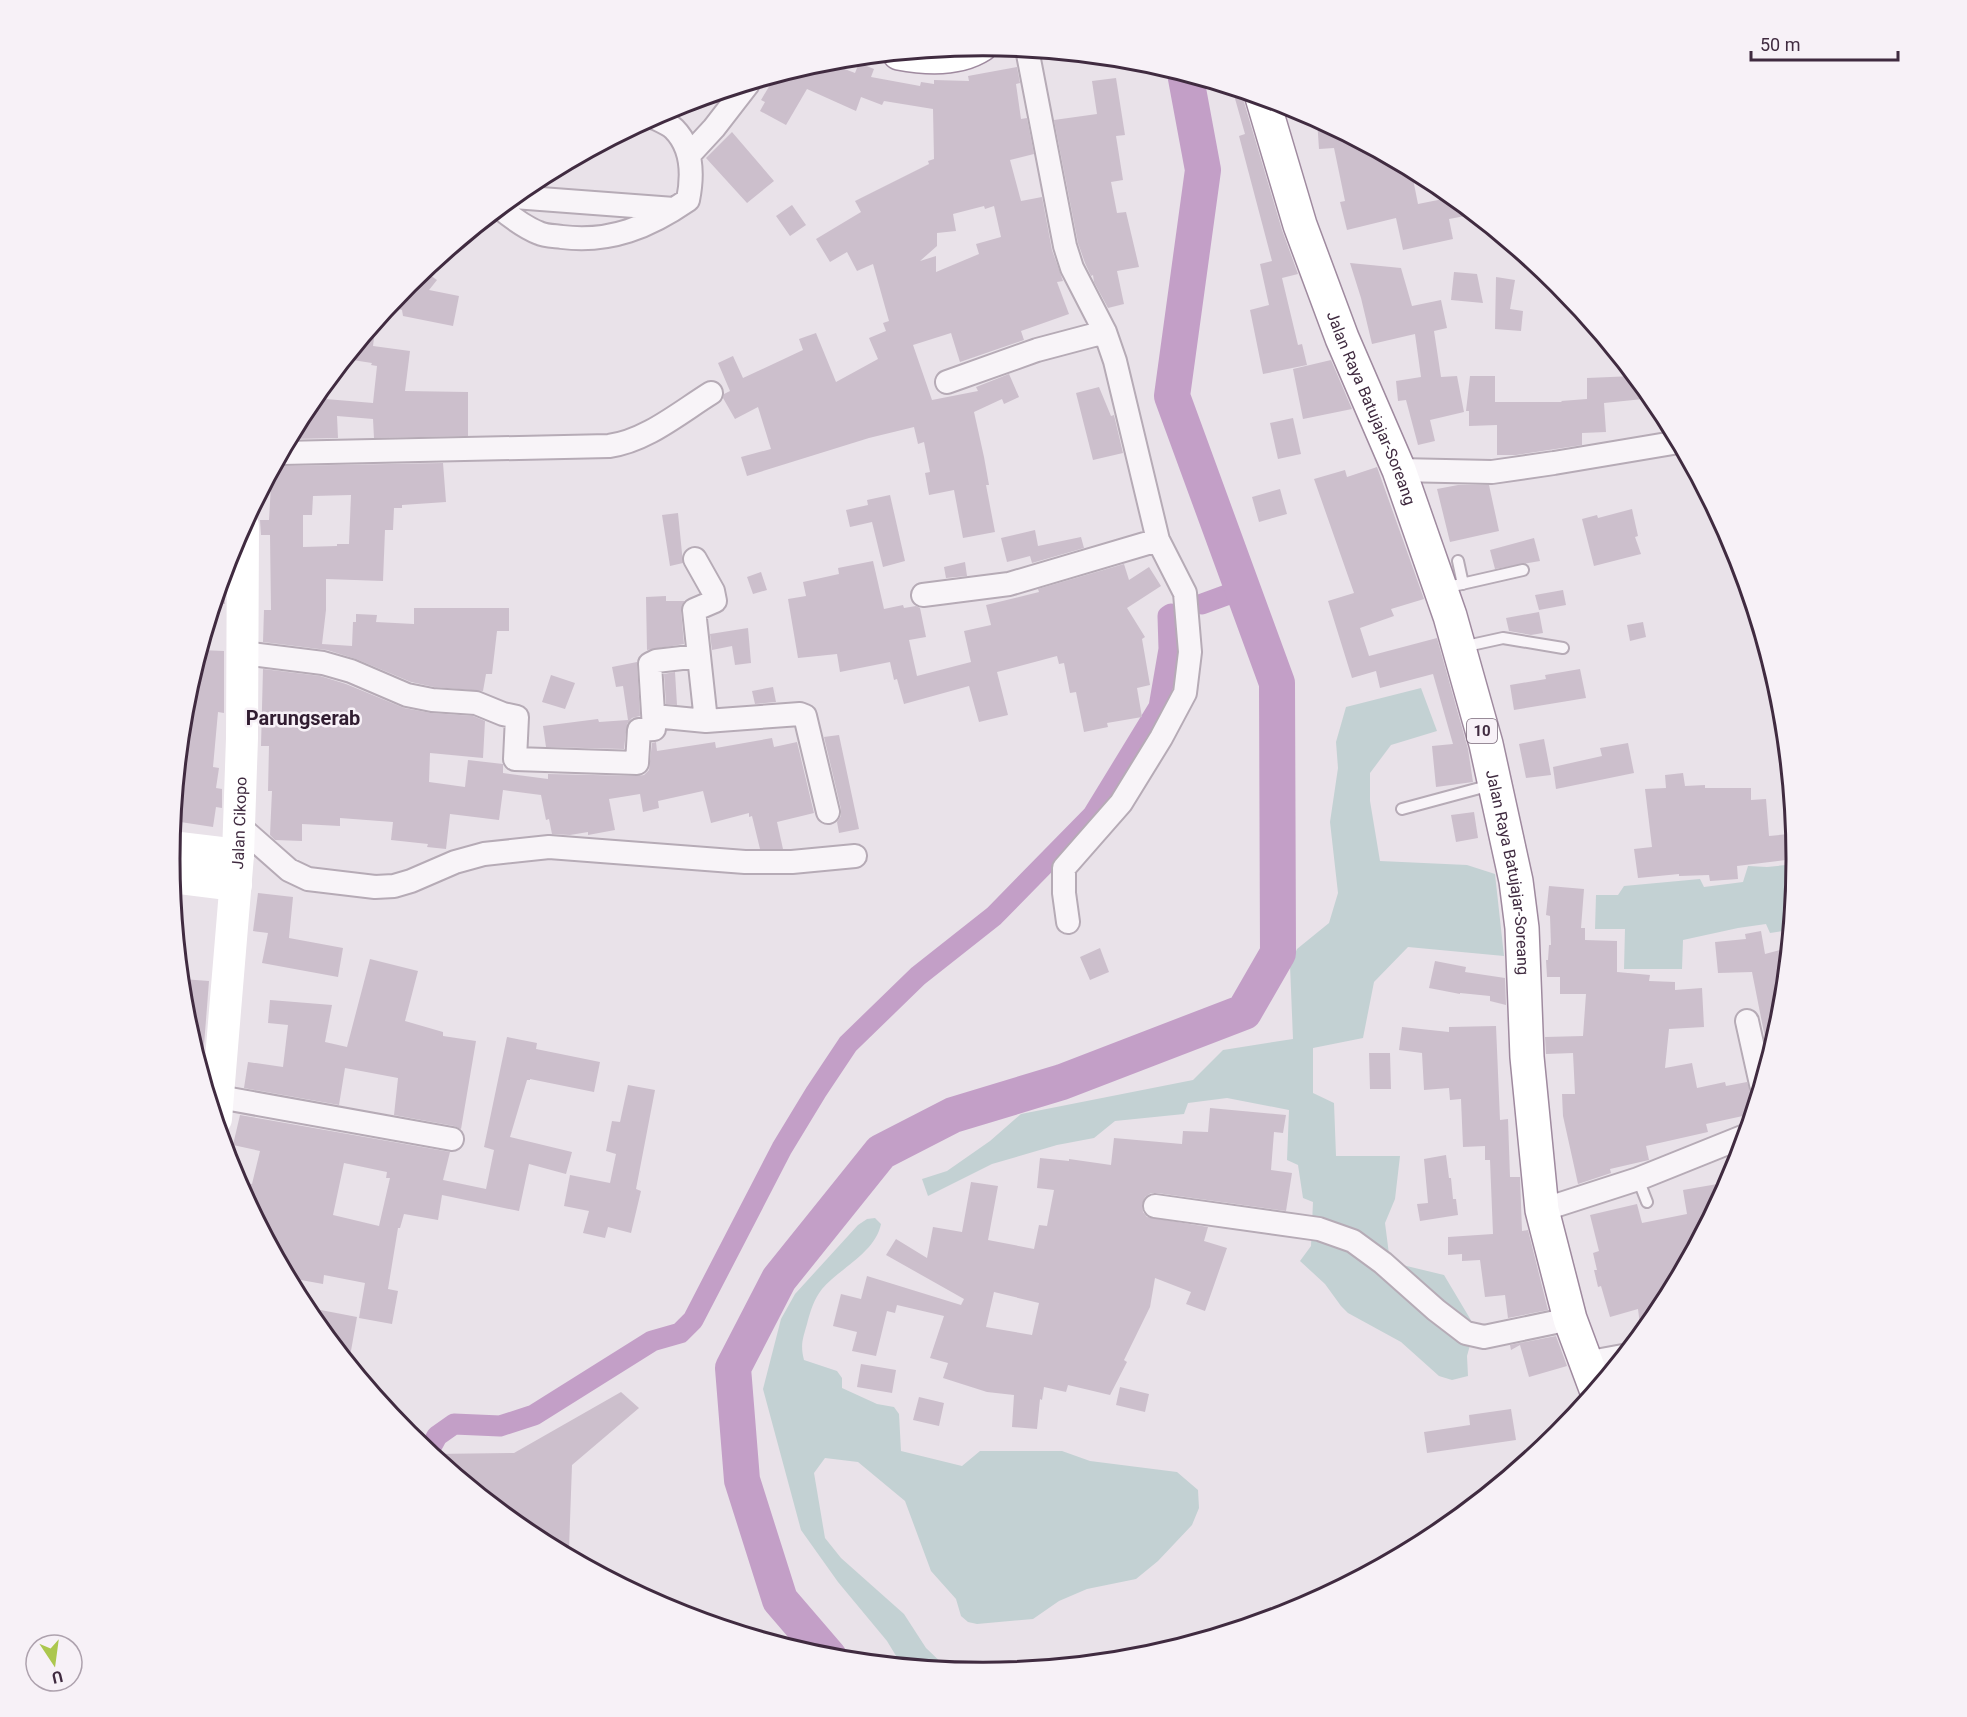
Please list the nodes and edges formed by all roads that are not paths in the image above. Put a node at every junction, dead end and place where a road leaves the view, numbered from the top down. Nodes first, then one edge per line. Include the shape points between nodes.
1 (1030, 57) edge
2 (741, 93) edge
3 (1265, 107) edge
4 (663, 122) edge
5 (690, 154) junction
6 (527, 198) edge
7 (674, 209) junction
8 (507, 212) edge
9 (1105, 332) junction
10 (947, 382) dead end
11 (711, 393) dead end
12 (1671, 443) edge
13 (291, 453) edge
14 (1399, 471) junction
15 (1158, 540) junction
16 (695, 560) dead end
17 (1458, 561) dead end
18 (235, 568) edge
19 (1523, 570) dead end
20 (1452, 586) junction
21 (923, 595) dead end
22 (1459, 647) junction
23 (1563, 648) dead end
24 (243, 653) junction
25 (699, 656) junction
26 (654, 716) junction
27 (706, 721) junction
28 (1495, 784) junction
29 (1402, 809) dead end
30 (828, 812) dead end
31 (239, 840) junction
32 (180, 846) edge
33 (855, 856) dead end
34 (181, 878) edge
35 (236, 885) junction
36 (1068, 922) dead end
37 (1747, 1021) dead end
38 (1758, 1070) edge
39 (219, 1102) edge
40 (220, 1108) edge
41 (452, 1139) dead end
42 (1735, 1140) edge
43 (1638, 1179) junction
44 (1647, 1202) dead end
45 (1155, 1206) dead end
46 (1542, 1210) junction
47 (1570, 1319) junction
48 (1604, 1368) edge
49 (1590, 1376) edge

1 - 9 street via 1065,246
2 - 5 street
3 - 14 highway, Jalan Raya Batujajar-Soreang / 10 via 1304,235 1342,338
4 - 5 street via 674,128
5 - 7 street via 692,182 688,200
6 - 7 street
7 - 8 street via 644,226 614,236 571,238 540,234
9 - 10 street via 1037,350
9 - 15 street
11 - 13 street via 639,437 609,446
12 - 14 street via 1492,472
14 - 20 highway, Jalan Raya Batujajar-Soreang / 10
15 - 21 street via 1009,584
15 - 36 street via 1185,593 1190,652 1185,693 1121,804 1064,868
16 - 25 street via 715,601 694,610
17 - 20 lane
18 - 24 street, Jalan Cikopo
19 - 20 lane
20 - 22 highway, Jalan Raya Batujajar-Soreang / 10
22 - 23 lane via 1503,638
22 - 28 highway, Jalan Raya Batujajar-Soreang / 10
24 - 26 street via 323,663 406,696 476,703 517,717 515,759 637,763 639,730 654,729
24 - 31 street, Jalan Cikopo
25 - 26 street via 650,664
25 - 27 street
26 - 27 street
27 - 30 street via 805,716
28 - 29 lane
28 - 46 highway, Jalan Raya Batujajar-Soreang / 10 via 1522,928 1527,1057
31 - 32 street
31 - 33 street via 308,879 375,887 402,884 484,854 549,847 745,862
31 - 35 street, Jalan Cikopo
34 - 35 street
35 - 39 street, Jalan Cikopo
37 - 38 street
40 - 41 street
42 - 43 street
43 - 44 lane
43 - 46 street
45 - 47 street via 1319,1229 1353,1241 1467,1333 1484,1337
46 - 47 highway, Jalan Raya Batujajar-Soreang / 10
47 - 49 highway, Jalan Raya Batujajar-Soreang / 10
48 - 49 street

